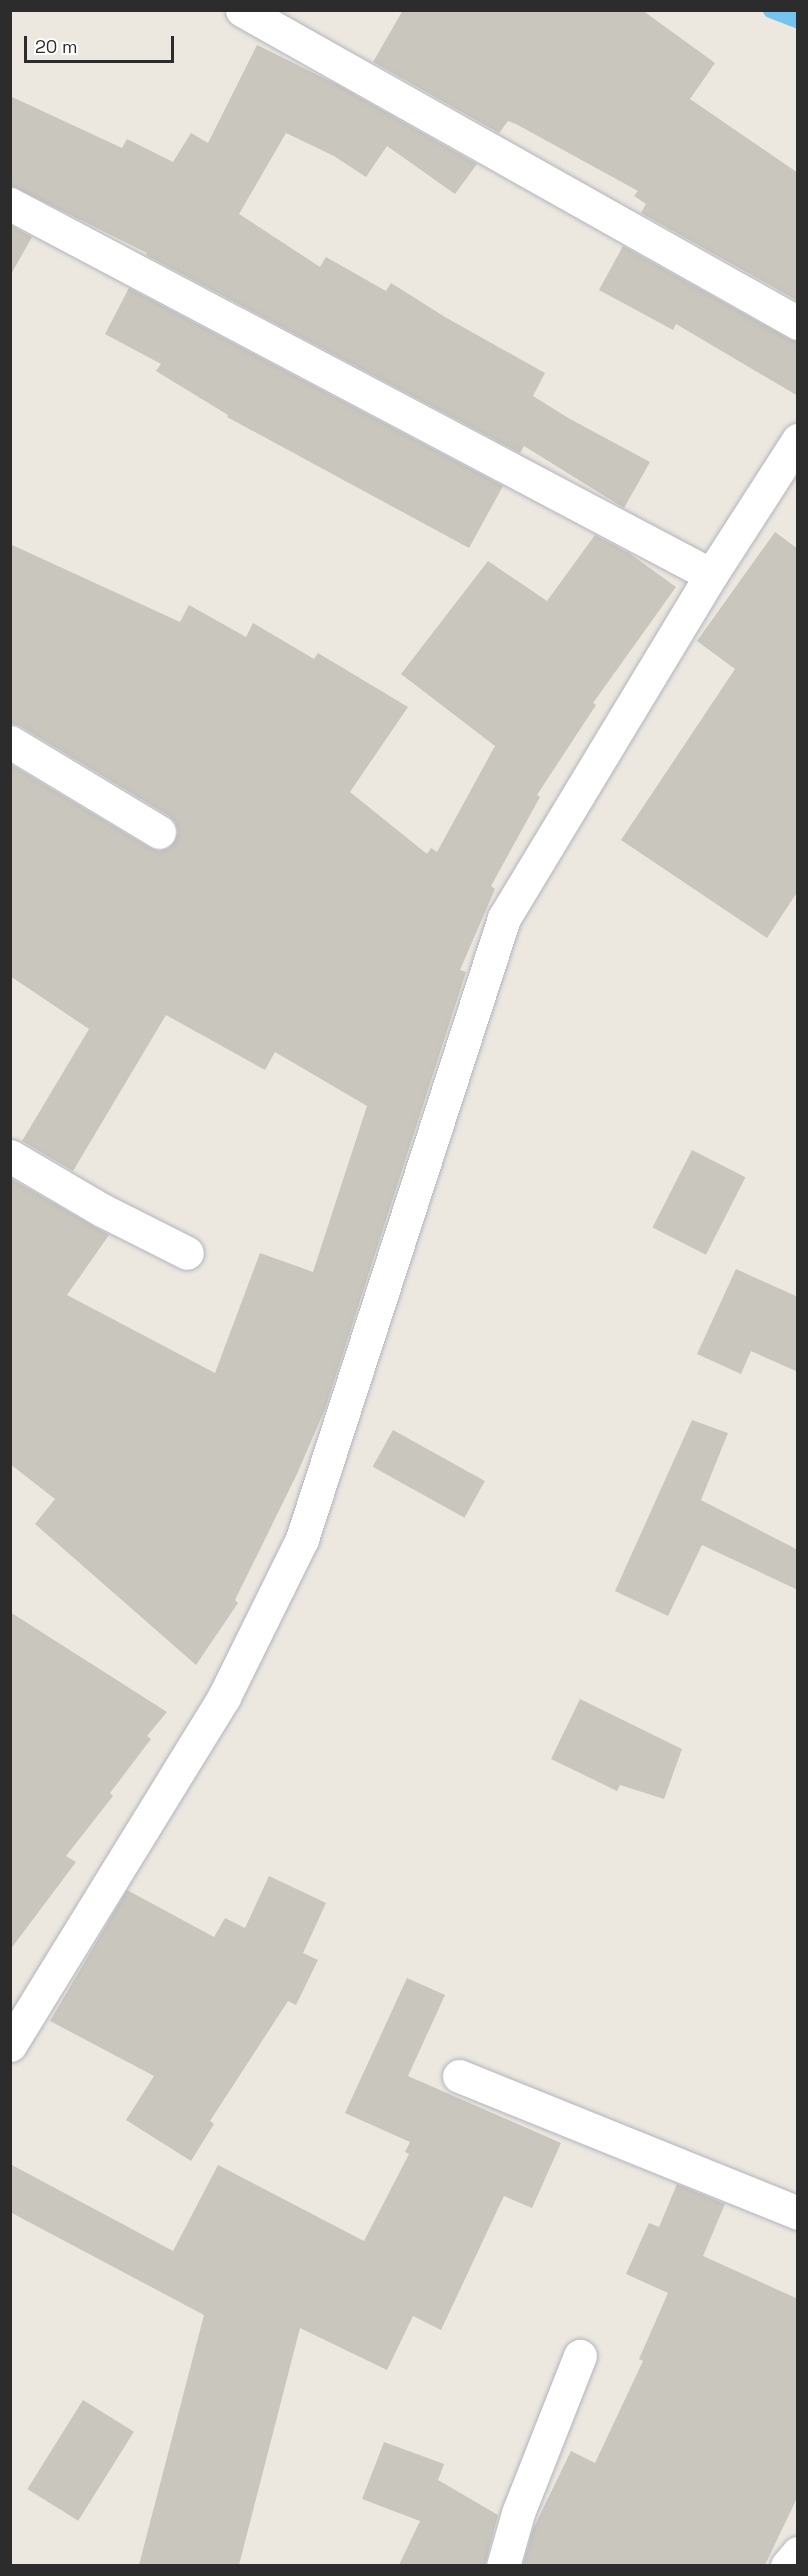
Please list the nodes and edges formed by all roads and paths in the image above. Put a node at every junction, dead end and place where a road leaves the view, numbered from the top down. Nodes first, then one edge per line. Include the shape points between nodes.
1 (242, 10) edge
2 (10, 204) edge
3 (798, 323) edge
4 (798, 440) edge
5 (711, 574) junction
6 (10, 742) edge
7 (159, 832) dead end
8 (10, 1156) edge
9 (188, 1253) dead end
10 (10, 2045) edge
11 (459, 2076) dead end
12 (798, 2213) edge
13 (580, 2356) dead end
14 (798, 2553) edge
15 (503, 2565) edge
16 (787, 2565) edge

1 - 3 street
2 - 5 street
4 - 5 street
5 - 10 street via 504,918 302,1539 224,1696
6 - 7 street
8 - 9 street via 102,1210
11 - 12 street
13 - 15 street via 518,2512
14 - 16 street

